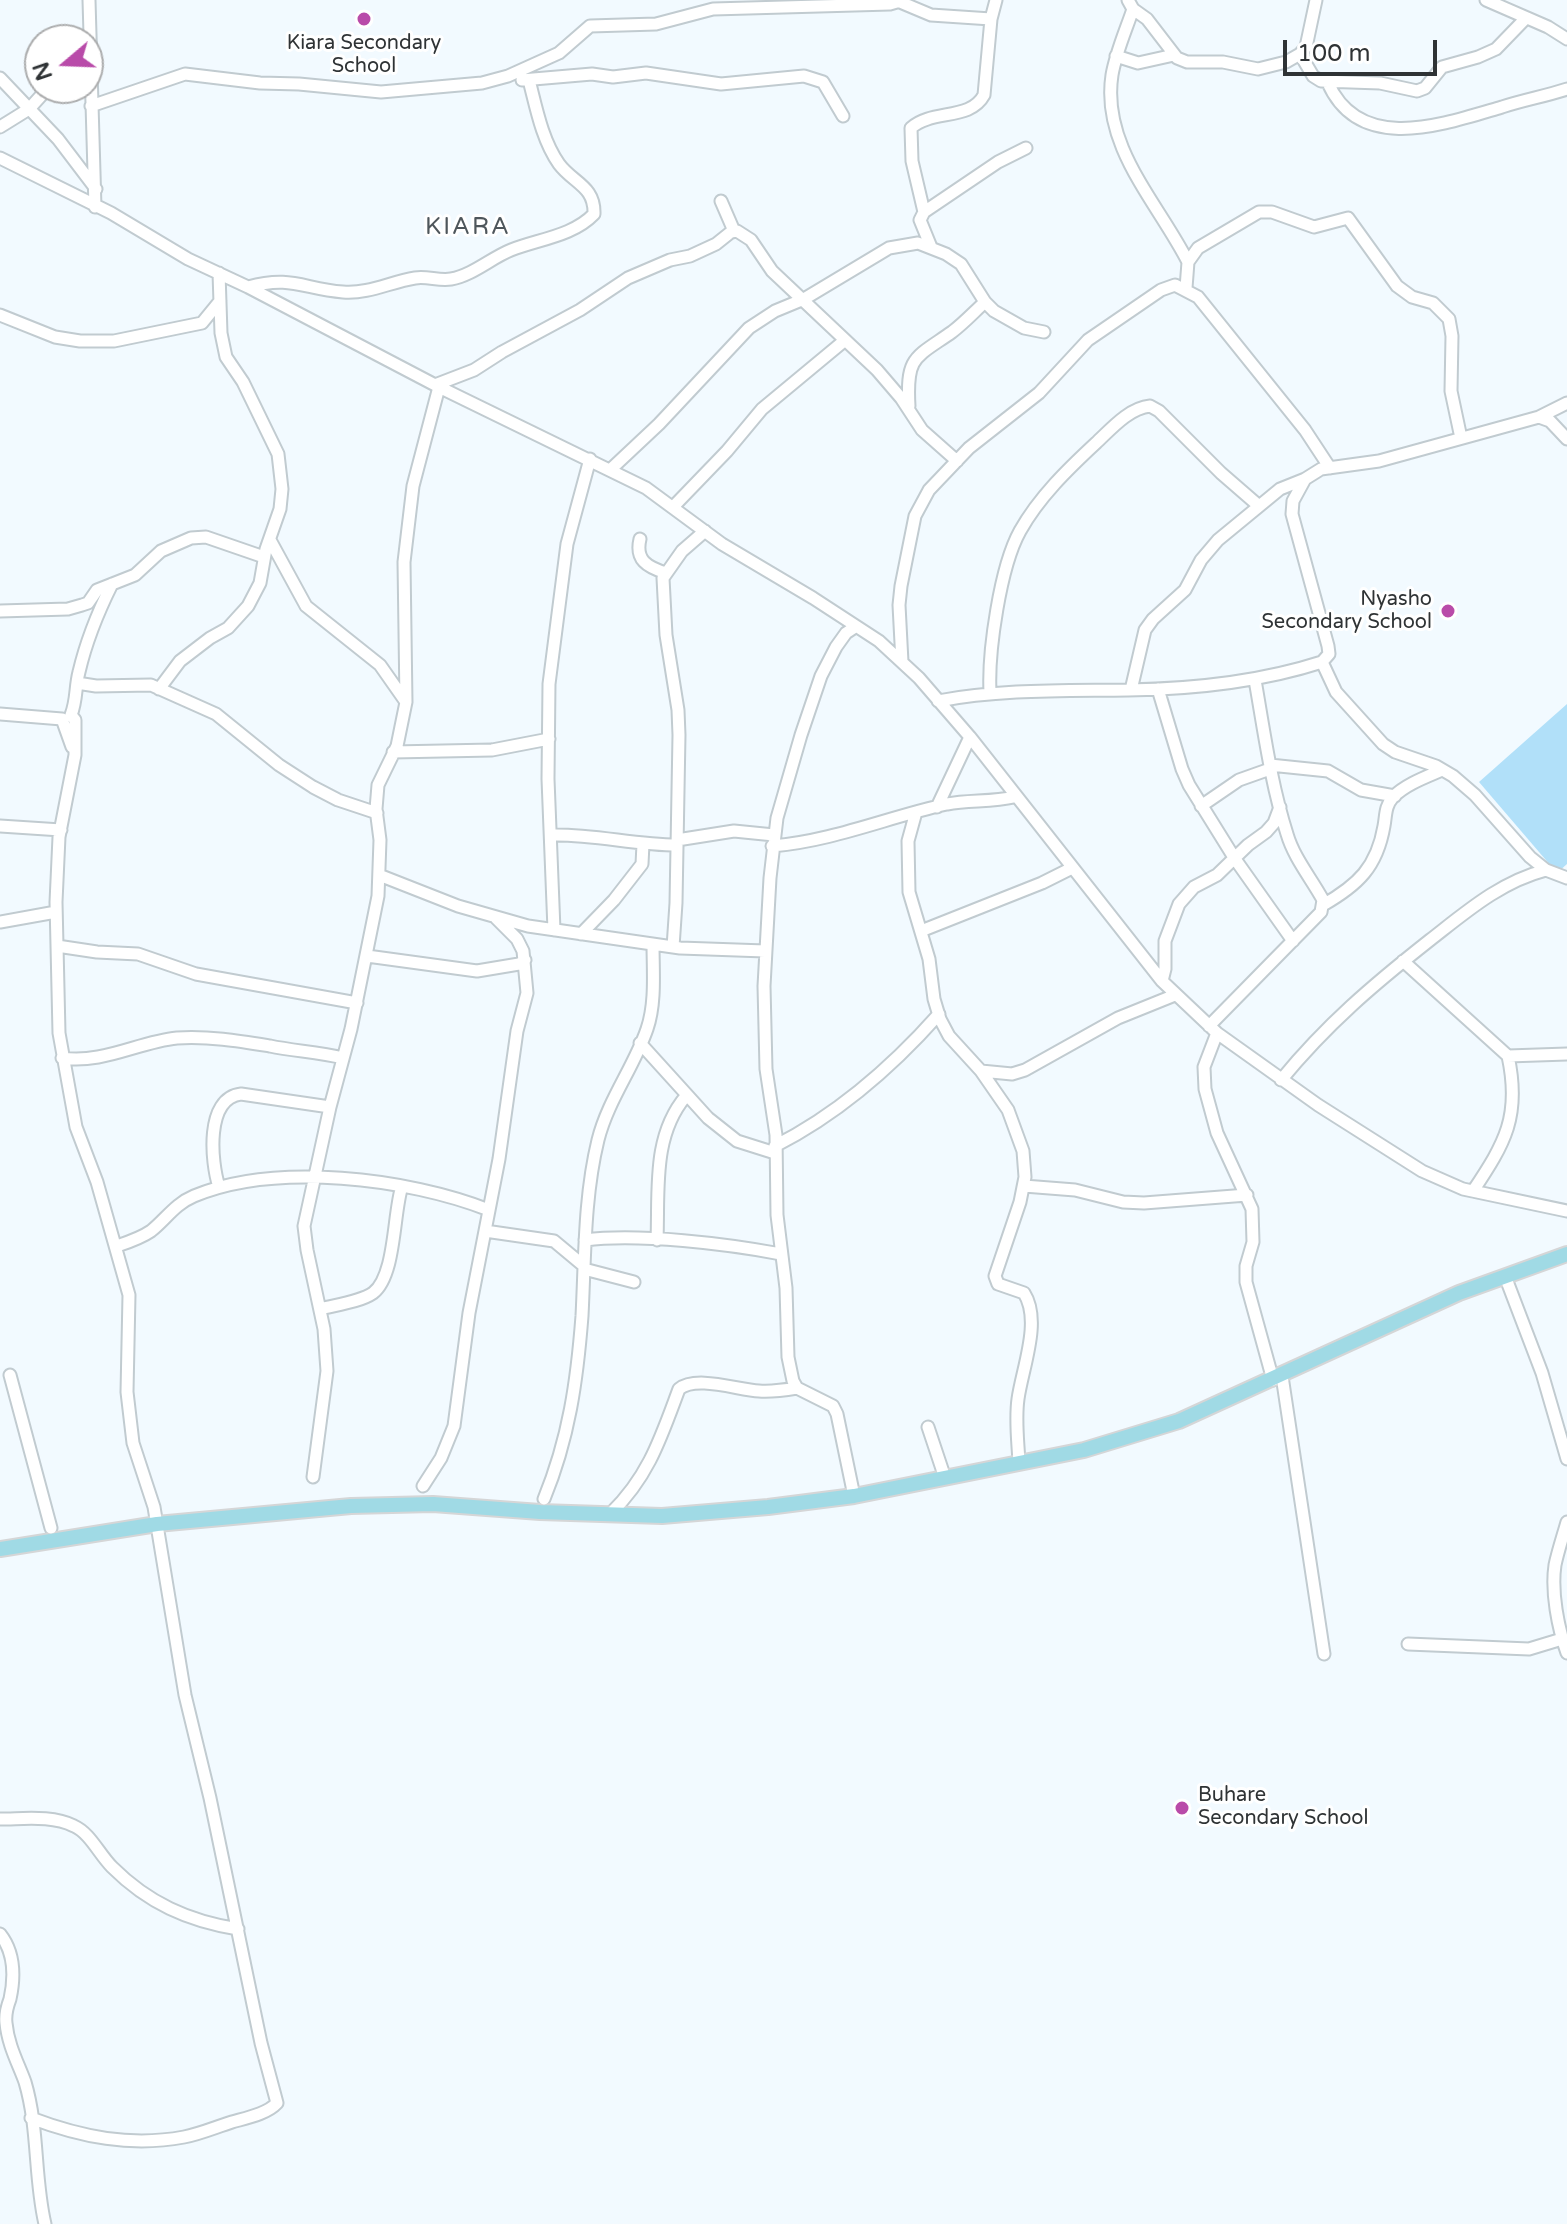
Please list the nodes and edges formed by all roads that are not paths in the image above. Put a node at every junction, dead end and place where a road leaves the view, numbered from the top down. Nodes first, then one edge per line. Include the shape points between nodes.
1 (89, 0) edge
2 (996, 0) edge
3 (1316, 0) edge
4 (1486, 0) edge
5 (902, 1) edge
6 (715, 4) edge
7 (1131, 5) edge
8 (1526, 18) junction
9 (991, 19) junction
10 (88, 24) edge
11 (1567, 39) edge
12 (1300, 54) junction
13 (1174, 55) junction
14 (1116, 56) junction
15 (0, 78) edge
16 (496, 79) junction
17 (529, 80) junction
18 (1328, 83) junction
19 (1567, 89) edge
20 (34, 104) edge
21 (91, 106) joint
22 (29, 109) junction
23 (843, 116) dead end
24 (0, 127) edge
25 (1026, 148) dead end
26 (0, 158) edge
27 (96, 190) junction
28 (721, 201) dead end
29 (95, 207) junction
30 (924, 212) junction
31 (734, 231) junction
32 (931, 247) junction
33 (1188, 262) junction
34 (219, 273) junction
35 (248, 287) junction
36 (1186, 288) junction
37 (804, 299) junction
38 (220, 301) junction
39 (985, 302) junction
40 (0, 315) edge
41 (1044, 332) dead end
42 (844, 341) junction
43 (437, 386) junction
44 (1567, 403) edge
45 (909, 412) junction
46 (1539, 417) junction
47 (1461, 438) junction
48 (1567, 439) edge
49 (590, 459) junction
50 (957, 461) junction
51 (1330, 468) junction
52 (610, 470) junction
53 (1305, 479) junction
54 (1259, 506) junction
55 (673, 507) junction
56 (705, 531) junction
57 (640, 539) dead end
58 (270, 540) junction
59 (264, 557) junction
60 (666, 573) junction
61 (112, 584) junction
62 (0, 611) edge
63 (855, 627) junction
64 (902, 662) junction
65 (1322, 662) junction
66 (1255, 680) junction
67 (77, 683) junction
68 (159, 689) junction
69 (1158, 689) junction
70 (1131, 690) junction
71 (990, 692) junction
72 (938, 701) junction
73 (406, 702) junction
74 (0, 714) edge
75 (970, 737) junction
76 (549, 739) junction
77 (393, 752) junction
78 (75, 755) junction
79 (1270, 767) junction
80 (1442, 770) junction
81 (1395, 796) junction
82 (1014, 797) junction
83 (1201, 806) junction
84 (1280, 806) junction
85 (937, 807) junction
86 (916, 812) junction
87 (377, 813) junction
88 (0, 826) edge
89 (61, 830) junction
90 (552, 835) junction
91 (773, 841) junction
92 (677, 842) junction
93 (643, 844) junction
94 (1235, 859) junction
95 (1072, 868) junction
96 (1546, 870) junction
97 (379, 875) junction
98 (1567, 878) edge
99 (1323, 905) junction
100 (56, 912) junction
101 (496, 918) junction
102 (0, 922) edge
103 (554, 930) junction
104 (921, 931) junction
105 (581, 934) junction
106 (1293, 941) junction
107 (653, 944) junction
108 (57, 946) junction
109 (673, 947) junction
110 (765, 951) junction
111 (367, 956) junction
112 (525, 960) junction
113 (1403, 961) junction
114 (1162, 981) junction
115 (1175, 995) junction
116 (357, 1003) junction
117 (939, 1014) junction
118 (1213, 1030) junction
119 (640, 1043) junction
120 (1567, 1054) edge
121 (1508, 1056) junction
122 (62, 1058) junction
123 (343, 1058) junction
124 (981, 1071) junction
125 (1281, 1080) junction
126 (686, 1096) junction
127 (330, 1107) junction
128 (775, 1150) junction
129 (314, 1179) junction
130 (402, 1186) junction
131 (1024, 1186) junction
132 (219, 1187) junction
133 (1473, 1191) junction
134 (1247, 1195) junction
135 (489, 1210) junction
136 (1567, 1211) edge
137 (485, 1231) junction
138 (586, 1239) junction
139 (657, 1240) junction
140 (554, 1241) junction
141 (117, 1246) junction
142 (781, 1254) junction
143 (1567, 1254) edge
144 (584, 1268) junction
145 (1505, 1276) junction
146 (634, 1282) dead end
147 (320, 1309) junction
148 (10, 1375) dead end
149 (1277, 1378) junction
150 (797, 1388) junction
151 (928, 1427) dead end
152 (1567, 1459) edge
153 (1019, 1463) junction
154 (313, 1477) dead end
155 (945, 1478) junction
156 (423, 1486) dead end
157 (854, 1496) junction
158 (544, 1499) dead end
159 (611, 1513) junction
160 (1567, 1522) edge
161 (157, 1524) junction
162 (51, 1528) dead end
163 (0, 1549) edge
164 (1408, 1644) dead end
165 (1566, 1648) edge
166 (1324, 1654) dead end
167 (0, 1819) edge
168 (238, 1929) junction
169 (0, 1934) edge
170 (3, 2021) edge
171 (31, 2118) junction
172 (45, 2224) edge

1 - 10 street
2 - 9 street
3 - 12 street
4 - 8 street
5 - 6 street
5 - 9 street via 931,15
6 - 16 street via 656,24 590,26 559,53
7 - 13 street
7 - 14 street
8 - 11 street
8 - 18 street via 1496,49 1442,67 1417,91 1380,83
9 - 30 street via 981,101 911,128 912,161
12 - 13 street via 1258,69 1187,62
12 - 18 street via 1313,76
13 - 14 street via 1138,63
14 - 33 street via 1112,103 1123,148
15 - 22 street
16 - 17 street
16 - 21 street via 381,92 185,74
17 - 23 street via 646,73 721,84 804,76 823,82
17 - 35 street via 551,151 593,198 594,214 587,221 453,279 418,277 385,288 343,292 285,281
18 - 19 street via 1336,101 1357,118 1413,130
20 - 22 street
21 - 27 street
22 - 24 street
22 - 27 street
25 - 30 street
26 - 29 street
27 - 29 street
28 - 31 street
29 - 34 street
30 - 32 street via 920,220
31 - 37 street via 751,240 772,271
31 - 43 street via 703,250 628,278 474,370
32 - 37 street via 918,243 889,248
32 - 39 street via 961,264
33 - 36 street
33 - 47 street via 1205,243 1259,212 1314,227 1348,218 1397,286 1433,303 1449,319 1451,391
34 - 35 street
34 - 38 street
35 - 43 street
36 - 50 street via 1161,290 1088,340 1039,393
36 - 51 street via 1234,339
37 - 42 street
37 - 52 street via 749,328
38 - 40 street via 202,323 114,341 55,337
38 - 58 street via 226,357 263,420 281,465 280,509
39 - 41 street via 1009,321
39 - 45 street via 914,361 908,381
42 - 45 street via 884,377
42 - 55 street via 762,409
43 - 49 street
43 - 73 street via 413,486 404,562
44 - 46 street
45 - 50 street
46 - 47 street
46 - 48 street
47 - 51 street via 1379,461
49 - 52 street
49 - 76 street via 567,544 549,684
50 - 64 street via 929,490 915,516 899,605
51 - 53 street
52 - 55 street
53 - 54 street via 1280,489
53 - 65 street via 1292,514 1328,646
54 - 70 street via 1218,540 1185,590 1145,630
54 - 71 street via 1159,411 1150,406 1134,411 1053,485 1019,533 994,630
55 - 56 street
56 - 60 street
56 - 63 street
57 - 60 street via 641,559
58 - 59 street
58 - 73 street via 306,606 380,665
59 - 61 street via 200,536 161,551 135,575
59 - 68 street via 260,583 248,606 228,628 180,661
60 - 92 street via 662,591 678,710
61 - 62 street via 97,590 88,603 68,609
61 - 67 street
63 - 64 street
63 - 91 street via 836,647 821,676
64 - 72 street
65 - 66 street
65 - 80 street via 1336,692 1383,744
66 - 69 street
66 - 79 street
67 - 68 street
67 - 78 street via 71,715
68 - 87 street via 216,714 293,776
69 - 70 street
69 - 83 street via 1182,769
70 - 71 street
71 - 72 street
72 - 75 street
73 - 77 street
74 - 78 street via 62,719
75 - 82 street
75 - 85 street
76 - 77 street via 492,750
76 - 90 street
77 - 87 street via 378,785
78 - 89 street
79 - 81 street via 1328,771 1354,787
79 - 83 street
79 - 84 street
80 - 81 street
80 - 96 street via 1475,795
81 - 99 street via 1385,810 1379,846 1365,875
82 - 85 street
82 - 95 street
83 - 94 street
84 - 94 street via 1274,823
84 - 99 street via 1291,845
85 - 86 street
86 - 91 street via 841,835
86 - 104 street via 907,867
87 - 97 street
88 - 89 street
89 - 100 street
90 - 93 street
90 - 103 street
91 - 92 street via 734,831
91 - 110 street
92 - 93 street
92 - 109 street
93 - 105 street via 642,864
94 - 106 street
94 - 114 street via 1179,904 1165,941
95 - 104 street
95 - 114 street
96 - 98 street
96 - 113 street via 1501,886
97 - 101 street
97 - 111 street
99 - 106 street
100 - 102 street
100 - 108 street
101 - 103 street
101 - 112 street via 517,939
103 - 105 street
104 - 117 street
105 - 107 street
106 - 118 street
107 - 109 street
107 - 119 street via 651,1008
108 - 116 street via 138,954 196,974
108 - 122 street
109 - 110 street
110 - 128 street via 765,1054
111 - 112 street via 477,971
111 - 116 street
112 - 135 street via 527,993
113 - 121 street
113 - 125 street via 1337,1016
114 - 115 street
115 - 118 street
115 - 124 street via 1118,1018 1025,1070
116 - 123 street
117 - 124 street via 949,1036
117 - 128 street via 899,1058
118 - 125 street
118 - 134 street via 1205,1089 1217,1133
119 - 126 street
119 - 138 street via 598,1140
120 - 121 street
121 - 133 street via 1512,1118 1502,1147
122 - 123 street via 92,1058 153,1042 203,1037
122 - 141 street via 76,1127
123 - 127 street
124 - 131 street via 1017,1132
125 - 133 street via 1422,1171
126 - 128 street via 737,1141
126 - 139 street via 662,1140
127 - 129 street
127 - 132 street via 241,1094 223,1102 212,1146
128 - 142 street
129 - 130 street
129 - 132 street via 266,1178
129 - 147 street via 304,1226
130 - 135 street
130 - 147 street via 379,1287
131 - 134 street via 1144,1203
131 - 153 street via 995,1276 998,1284 1024,1293 1030,1307 1016,1423
132 - 141 street via 181,1202 152,1230
133 - 136 street
134 - 149 street via 1253,1231 1247,1295
135 - 137 street
137 - 140 street
137 - 156 street via 454,1426
138 - 139 street
138 - 140 street
138 - 144 street
139 - 142 street
140 - 144 street
141 - 161 street via 129,1295 129,1416
142 - 150 street via 788,1357
143 - 145 main road
144 - 146 street
144 - 158 street via 572,1407
145 - 149 main road
145 - 152 street
147 - 154 street via 327,1371
148 - 162 street
149 - 153 main road via 1179,1421
149 - 166 street
150 - 157 street via 833,1406
150 - 159 street via 761,1392 684,1385 655,1455 632,1492
151 - 155 street
153 - 155 main road
155 - 157 main road
157 - 159 main road via 662,1516
159 - 161 main road via 422,1504
160 - 165 street via 1555,1573
161 - 163 main road
161 - 168 street via 184,1690
164 - 165 street
167 - 168 street via 71,1824 150,1899 206,1924
168 - 171 street via 277,2098 274,2107 166,2140 94,2138
169 - 170 street via 14,1975
170 - 171 street via 25,2082
171 - 172 street

